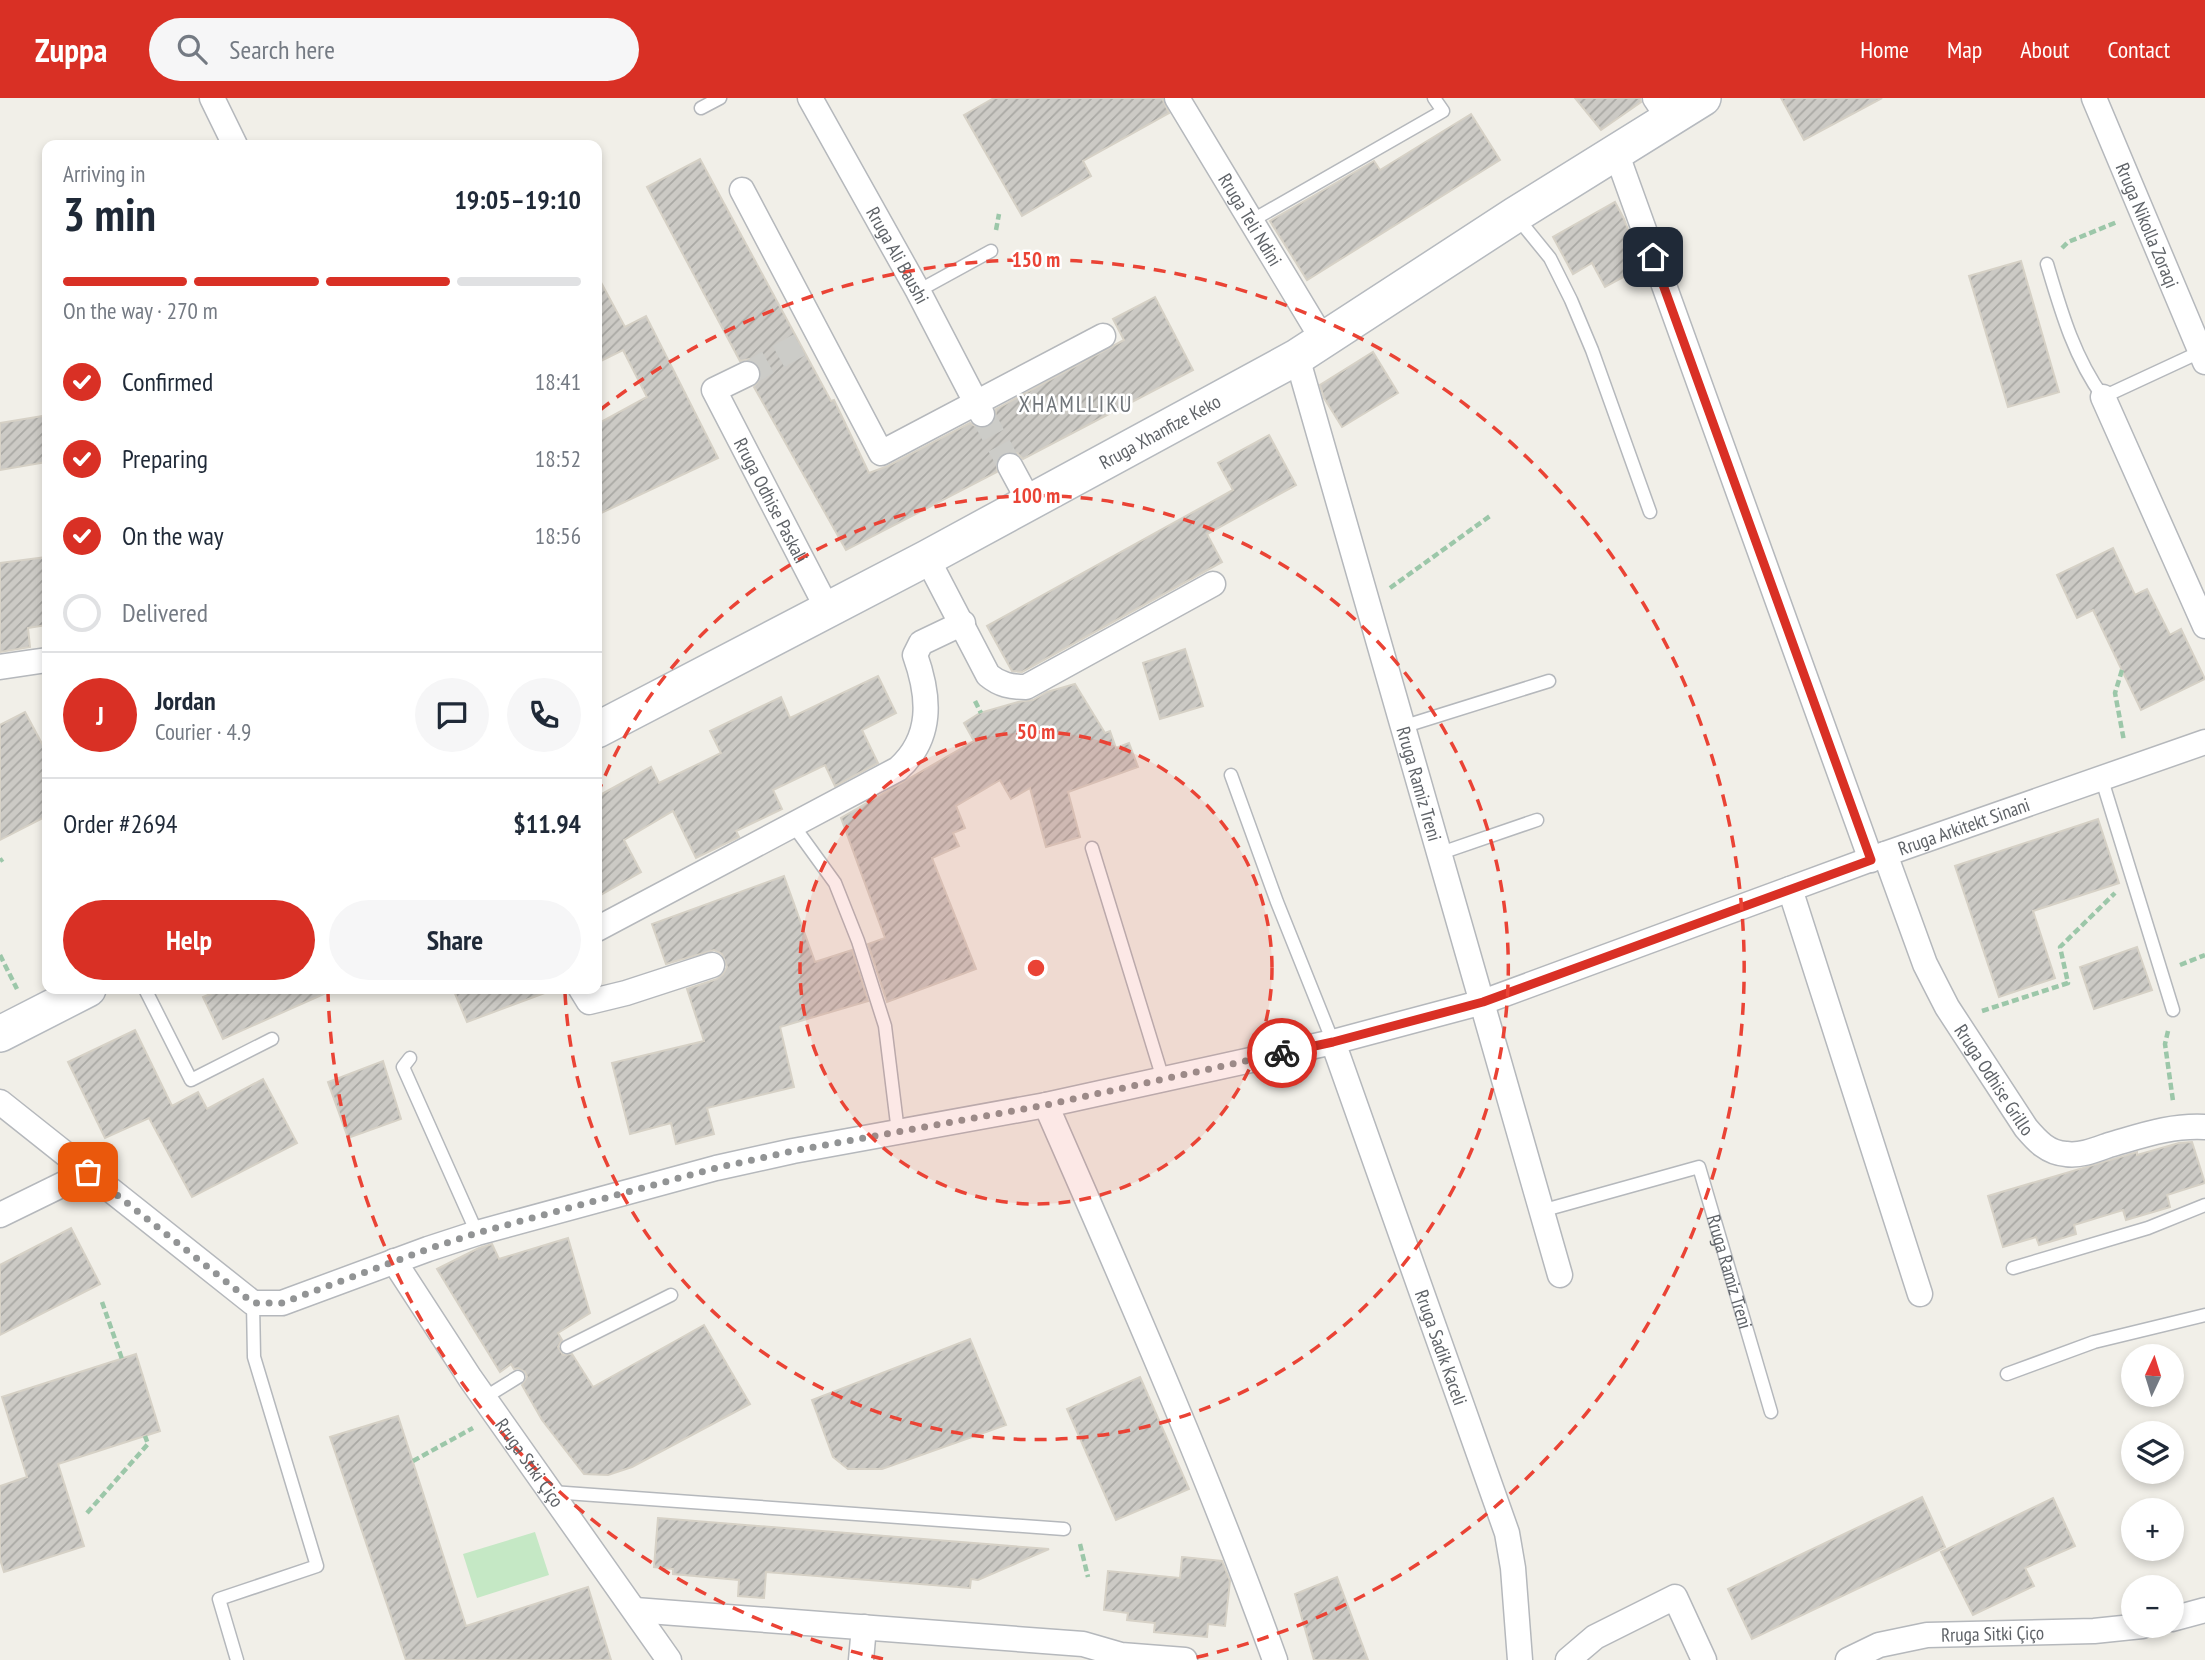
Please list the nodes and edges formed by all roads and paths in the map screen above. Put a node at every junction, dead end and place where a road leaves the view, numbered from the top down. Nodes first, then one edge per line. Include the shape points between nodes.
1 (212, 98) edge
2 (720, 98) edge
3 (810, 98) edge
4 (1177, 98) edge
5 (1434, 98) edge
6 (1703, 98) edge
7 (2094, 98) edge
8 (701, 108) dead end
9 (1662, 108) edge
10 (233, 140) edge
11 (1616, 152) junction
12 (742, 190) dead end
13 (2142, 212) junction
14 (1515, 215) junction
15 (1251, 221) junction
16 (991, 251) dead end
17 (2047, 264) joint
18 (918, 291) junction
19 (1103, 336) dead end
20 (1310, 349) junction
21 (2203, 357) edge
22 (747, 373) tunnel mouth
23 (2103, 397) junction
24 (980, 408) junction
25 (1010, 466) tunnel mouth
26 (1030, 503) junction
27 (1650, 512) dead end
28 (1490, 516) dead end
29 (928, 558) junction
30 (1213, 584) dead end
31 (1367, 605) junction
32 (828, 610) junction
33 (963, 623) junction
34 (2205, 626) edge
35 (42, 661) edge
36 (0, 667) edge
37 (2122, 670) dead end
38 (1549, 681) dead end
39 (602, 727) edge
40 (1402, 727) junction
41 (2205, 742) edge
42 (2133, 769) junction
43 (1231, 775) dead end
44 (2102, 780) junction
45 (1537, 820) dead end
46 (793, 825) junction
47 (1092, 848) dead end
48 (1438, 853) junction
49 (1878, 857) junction
50 (1790, 889) junction
51 (2118, 890) dead end
52 (602, 926) edge
53 (712, 965) dead end
54 (78, 994) edge
55 (148, 994) edge
56 (584, 994) edge
57 (1483, 1002) junction
58 (2174, 1010) joint
59 (1955, 1020) junction
60 (0, 1034) edge
61 (272, 1039) dead end
62 (1333, 1042) junction
63 (410, 1058) dead end
64 (1163, 1079) junction
65 (0, 1102) edge
66 (1046, 1105) junction
67 (2177, 1126) junction
68 (2205, 1127) edge
69 (898, 1132) junction
70 (88, 1172) junction
71 (2205, 1205) edge
72 (1541, 1211) junction
73 (0, 1215) edge
74 (477, 1233) junction
75 (394, 1261) junction
76 (2013, 1268) dead end
77 (1560, 1275) dead end
78 (1920, 1294) dead end
79 (671, 1295) dead end
80 (102, 1302) dead end
81 (253, 1303) junction
82 (2205, 1315) edge
83 (567, 1347) dead end
84 (122, 1359) dead end
85 (2007, 1374) dead end
86 (518, 1377) dead end
87 (490, 1406) junction
88 (1771, 1412) dead end
89 (145, 1436) dead end
90 (413, 1461) dead end
91 (552, 1492) junction
92 (87, 1513) dead end
93 (1064, 1529) joint
94 (1088, 1577) dead end
95 (635, 1610) junction
96 (2205, 1610) edge
97 (2184, 1616) edge
98 (864, 1627) junction
99 (2121, 1628) edge
100 (237, 1660) edge
101 (669, 1660) edge
102 (861, 1660) edge
103 (1185, 1660) edge
104 (1275, 1660) edge
105 (1520, 1660) edge
106 (1568, 1660) edge
107 (1704, 1660) edge
108 (1848, 1660) edge

1 - 10 street
2 - 8 lane
3 - 18 street, Rruga Ali Baushi
4 - 15 street, Rruga Teli Ndini
5 - 15 lane via 1443,111
6 - 9 main road, Rruga Xhanfize Keko
7 - 13 street, Rruga Nikolla Zoraqi
9 - 11 main road, Rruga Xhanfize Keko
11 - 14 main road, Rruga Xhanfize Keko
11 - 49 street, Rruga Odhise Grillo
12 - 24 street via 810,340 881,453
13 - 17 path via 2068,243
13 - 21 street, Rruga Nikolla Zoraqi
14 - 20 main road, Rruga Xhanfize Keko
14 - 27 lane via 1550,258 1571,300
15 - 20 street, Rruga Teli Ndini
16 - 18 lane
17 - 23 lane via 2066,327
18 - 24 street, Rruga Ali Baushi
19 - 24 street
20 - 26 main road, Rruga Xhanfize Keko
20 - 31 street, Rruga Ramiz Treni
21 - 23 lane, Rruga Nikolla Zoraqi
22 - 32 street, Rruga Odhise Paskali via 714,390
23 - 34 street
25 - 26 street
26 - 29 main road, Rruga Xhanfize Keko
28 - 31 path
29 - 32 main road, Rruga Xhanfize Keko
29 - 33 street
30 - 33 street via 1026,687 998,683 988,675
31 - 40 street, Rruga Ramiz Treni
32 - 39 main road, Rruga Xhanfize Keko
33 - 46 street via 921,643 915,655 921,672 925,725 912,757
35 - 36 street
37 - 42 path via 2115,693
38 - 40 lane
40 - 48 street, Rruga Ramiz Treni
41 - 42 street, Rruga Arkitekt Sinani
42 - 44 street, Rruga Arkitekt Sinani
43 - 62 lane
44 - 49 street, Rruga Arkitekt Sinani
44 - 58 lane
45 - 48 lane
46 - 52 street
46 - 69 lane via 835,883 858,941 884,1026
47 - 64 lane
48 - 57 street, Rruga Ramiz Treni
49 - 50 street, Rruga Arkitekt Sinani
49 - 59 street, Rruga Odhise Grillo
50 - 57 street, Rruga Arkitekt Sinani
50 - 78 street
51 - 59 path via 2060,947 2068,983
53 - 56 street via 589,1002
54 - 60 main road
55 - 61 lane via 191,1080
57 - 62 street, Rruga Arkitekt Sinani
57 - 72 street, Rruga Ramiz Treni
58 - 67 path via 2165,1044
59 - 67 street, Rruga Odhise Grillo via 2026,1128 2048,1149 2081,1154
62 - 64 street, Rruga Arkitekt Sinani
62 - 105 street, Rruga Sadik Kaceli via 1507,1533
63 - 74 lane via 403,1067
64 - 66 street, Rruga Arkitekt Sinani
65 - 70 street
66 - 69 street, Rruga Arkitekt Sinani
66 - 104 street via 1161,1368
67 - 68 street, Rruga Odhise Grillo
69 - 74 street, Rruga Arkitekt Sinani via 716,1168
70 - 73 street
70 - 81 street
71 - 76 lane via 2148,1228
72 - 77 street, Rruga Ramiz Treni
72 - 88 lane, Rruga Ramiz Treni via 1699,1167
74 - 75 street, Rruga Arkitekt Sinani
75 - 81 street, Rruga Arkitekt Sinani via 282,1303
75 - 87 street, Rruga Stiki Çiço
79 - 83 lane
80 - 84 path
81 - 100 lane via 254,1357 317,1566 219,1599
82 - 85 lane via 2094,1342
86 - 87 lane
87 - 90 path via 475,1427
87 - 91 street, Rruga Stiki Çiço
89 - 92 path via 148,1444
91 - 93 lane
91 - 95 street, Rruga Stiki Çiço
93 - 94 path via 1082,1546
95 - 98 street
95 - 101 street, Rruga Stiki Çiço
96 - 97 street
98 - 102 street
98 - 103 street via 1083,1644 1121,1655
99 - 108 street, Rruga Sitki Çiço via 1927,1635 1879,1645
106 - 107 street via 1595,1637 1675,1597

